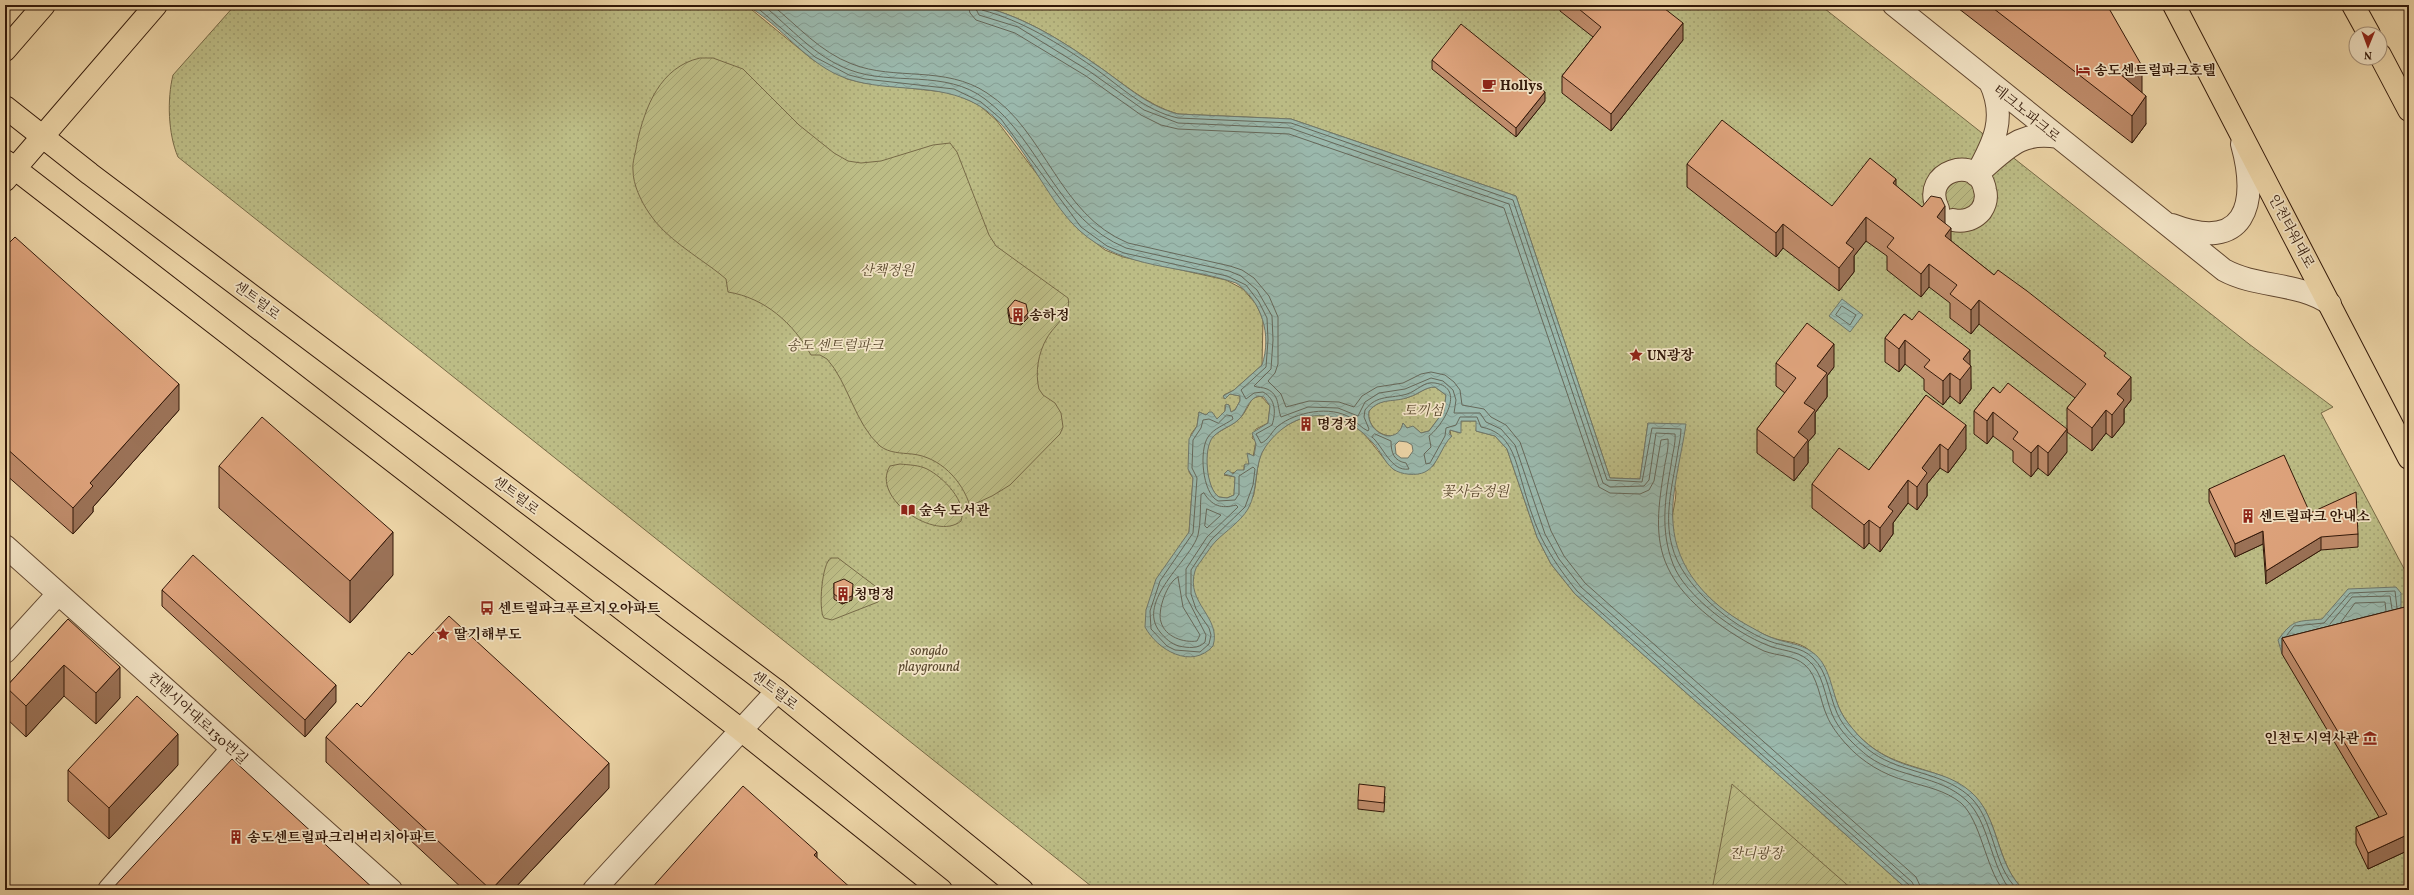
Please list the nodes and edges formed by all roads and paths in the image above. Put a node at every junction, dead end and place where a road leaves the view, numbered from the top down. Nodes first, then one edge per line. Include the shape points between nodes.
1 (44, 5) edge
2 (156, 5) edge
3 (1894, 5) edge
4 (2174, 5) edge
5 (2353, 5) edge
6 (2365, 26) edge
7 (5, 50) edge
8 (2386, 66) edge
9 (1990, 82) junction
10 (5, 107) edge
11 (2409, 110) edge
12 (2238, 128) junction
13 (41, 136) junction
14 (2058, 137) junction
15 (8, 170) edge
16 (1976, 175) junction
17 (2161, 220) junction
18 (2330, 304) junction
19 (2409, 458) edge
20 (5, 546) edge
21 (58, 594) junction
22 (5, 652) edge
23 (777, 691) junction
24 (741, 730) junction
25 (232, 749) junction
26 (109, 890) edge
27 (391, 890) edge
28 (594, 890) edge
29 (941, 890) edge
30 (1022, 890) edge

1 - 7 main road
2 - 13 main road
3 - 9 street, 테크노파크로
4 - 12 main road, 인천타워대로
5 - 6 main road
8 - 11 main road
9 - 14 street, 테크노파크로
9 - 16 street via 1998,98 1997,126 1986,157
10 - 13 main road, 센트럴로
12 - 17 street, 테크노파크로 via 2250,184 2247,208 2235,225 2225,230 2199,232
12 - 18 main road, 인천타워대로
13 - 15 main road
13 - 23 main road, 센트럴로
14 - 16 street via 2037,135 2018,140
14 - 17 street, 테크노파크로
15 - 24 main road
16 - 16 street via 1985,186 1982,210 1970,220 1946,215 1934,195 1941,178 1956,170 1965,170
17 - 18 street, 테크노파크로 via 2235,276 2301,291
18 - 19 main road, 인천타워대로
20 - 21 street, 컨벤시아대로130번길
21 - 22 street
21 - 25 street, 컨벤시아대로130번길
23 - 24 street
23 - 30 main road, 센트럴로
24 - 28 street
24 - 29 main road
25 - 26 street
25 - 27 street, 컨벤시아대로130번길

